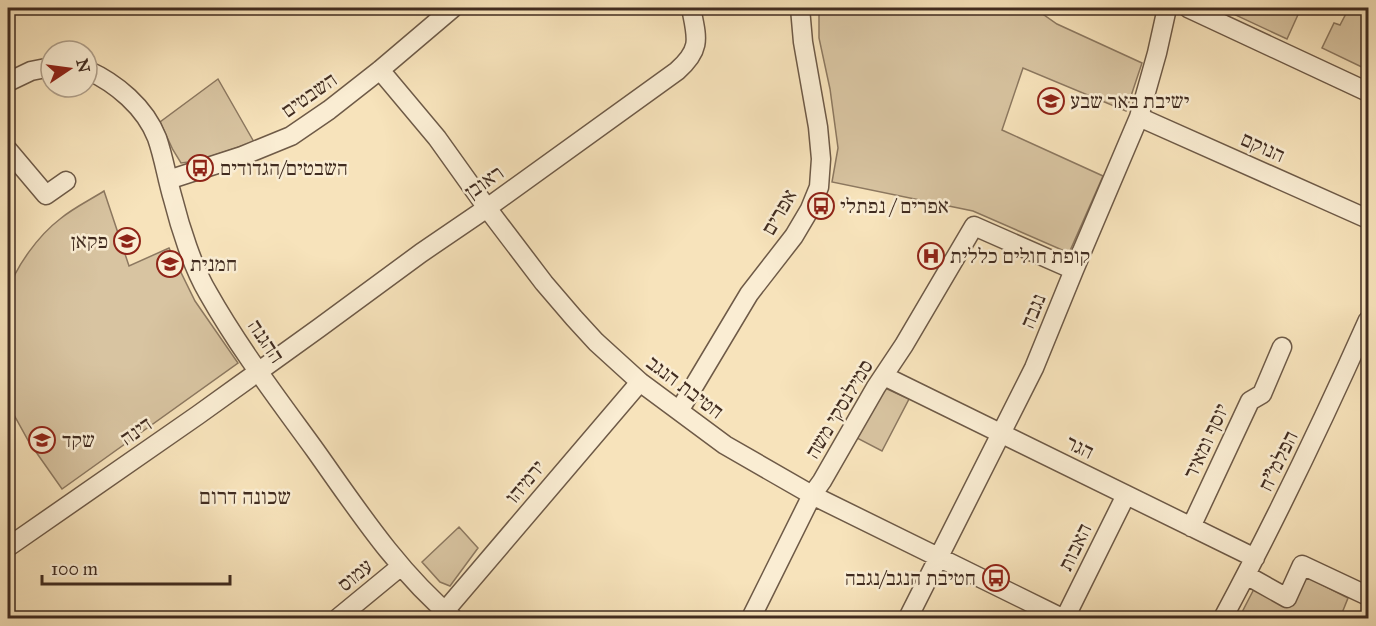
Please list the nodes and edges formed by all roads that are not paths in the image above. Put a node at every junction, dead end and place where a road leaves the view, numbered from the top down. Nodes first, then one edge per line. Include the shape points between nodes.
1 (453, 8) edge
2 (691, 8) edge
3 (800, 8) edge
4 (1167, 8) edge
5 (1188, 8) edge
6 (39, 70) edge
7 (380, 70) junction
8 (99, 75) edge
9 (8, 82) edge
10 (1368, 92) edge
11 (1139, 117) junction
12 (8, 150) edge
13 (168, 180) junction
14 (66, 181) dead end
15 (487, 208) junction
16 (1368, 219) edge
17 (1074, 270) junction
18 (1368, 320) edge
19 (1282, 347) dead end
20 (259, 372) junction
21 (884, 376) junction
22 (639, 382) junction
23 (679, 411) junction
24 (1001, 433) junction
25 (812, 495) junction
26 (1126, 495) junction
27 (1191, 527) junction
28 (8, 547) edge
29 (938, 558) junction
30 (1255, 558) junction
31 (400, 567) junction
32 (1246, 575) junction
33 (1368, 596) edge
34 (448, 615) edge
35 (338, 618) edge
36 (752, 618) edge
37 (908, 618) edge
38 (1063, 618) edge
39 (1223, 618) edge

1 - 7 street, השבטים
2 - 15 street, ראובן via 696,33 695,49 688,62
3 - 23 street, אפרים via 818,127 819,187 794,236 749,294
4 - 11 street, נגבה
5 - 10 street
6 - 9 street
7 - 13 street, השבטים via 291,136
7 - 15 street, חטיבת הנגב via 437,138
8 - 13 street, ההגנה via 144,114 156,135
11 - 16 street, הנוקם
11 - 17 street, נגבה
12 - 14 street via 46,195
13 - 20 street, ההגנה via 206,290
15 - 20 street, ראובן
15 - 22 street, חטיבת הנגב via 574,318
17 - 21 street, סמילנסקי משה via 974,226
17 - 24 street, נגבה via 1034,368
18 - 30 street, הפלמ"ח
19 - 27 street, יוסף ומאיר via 1262,394 1250,401
20 - 28 street, דינה
20 - 31 street, ההגנה
21 - 24 street, הגר
21 - 25 street, סמילנסקי משה
22 - 23 street, חטיבת הנגב
22 - 34 street, ירמיהו
23 - 25 street, חטיבת הנגב via 725,445
24 - 26 street, הגר
24 - 29 street, נגבה
25 - 29 street, חטיבת הנגב
25 - 36 street, סמילנסקי משה
26 - 27 street, הגר
26 - 38 street, האבות
27 - 30 street, הגר
29 - 37 street, נגבה
29 - 38 street, חטיבת הנגב
30 - 32 street, הפלמ"ח
31 - 34 street, ההגנה
31 - 35 street, עמוס
32 - 33 street via 1287,598 1302,565
32 - 39 street, הפלמ"ח

